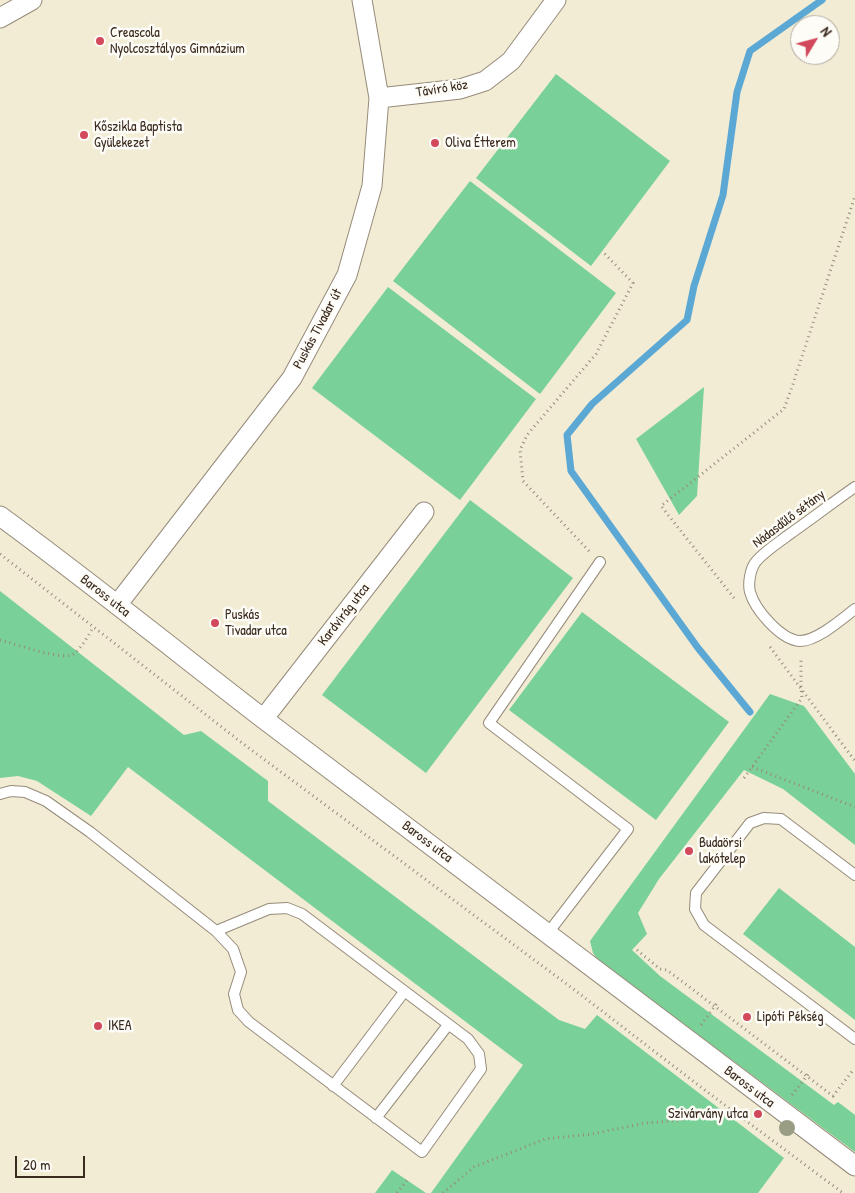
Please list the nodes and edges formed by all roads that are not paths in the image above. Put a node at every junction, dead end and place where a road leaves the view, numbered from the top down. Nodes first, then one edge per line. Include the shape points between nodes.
1 (32, 0) edge
2 (362, 0) edge
3 (556, 0) edge
4 (0, 18) edge
5 (380, 98) junction
6 (855, 487) edge
7 (424, 512) dead end
8 (0, 516) edge
9 (600, 562) road end
10 (117, 605) junction
11 (855, 609) edge
12 (264, 718) junction
13 (0, 794) edge
14 (855, 875) edge
15 (216, 931) junction
16 (548, 934) junction
17 (404, 992) junction
18 (448, 1025) junction
19 (855, 1040) edge
20 (333, 1086) junction
21 (376, 1118) junction
22 (855, 1166) edge

1 - 4 street
2 - 5 street, Puskás Tivadar út
3 - 5 street, Távíró köz via 511,61 485,80 460,89
5 - 10 street, Puskás Tivadar út via 372,186 347,275 292,378
6 - 11 lane, Nádasdűlő sétány via 755,563 750,584 756,603 775,629 788,639 802,641 825,632
7 - 12 street, Kardvirág utca
8 - 10 street, Baross utca
9 - 16 lane via 489,723 628,828
10 - 12 street, Baross utca
12 - 16 street, Baross utca
13 - 15 lane via 25,792 46,801
14 - 19 lane via 781,819 764,818 750,823 696,893 695,909 704,925
15 - 17 lane via 269,909 287,908 302,914
15 - 20 lane via 233,949 241,972 234,994 238,1010
16 - 22 street, Baross utca
17 - 18 lane
17 - 20 lane
18 - 21 lane
18 - 21 lane via 468,1039 479,1054 481,1069 422,1152
20 - 21 lane

